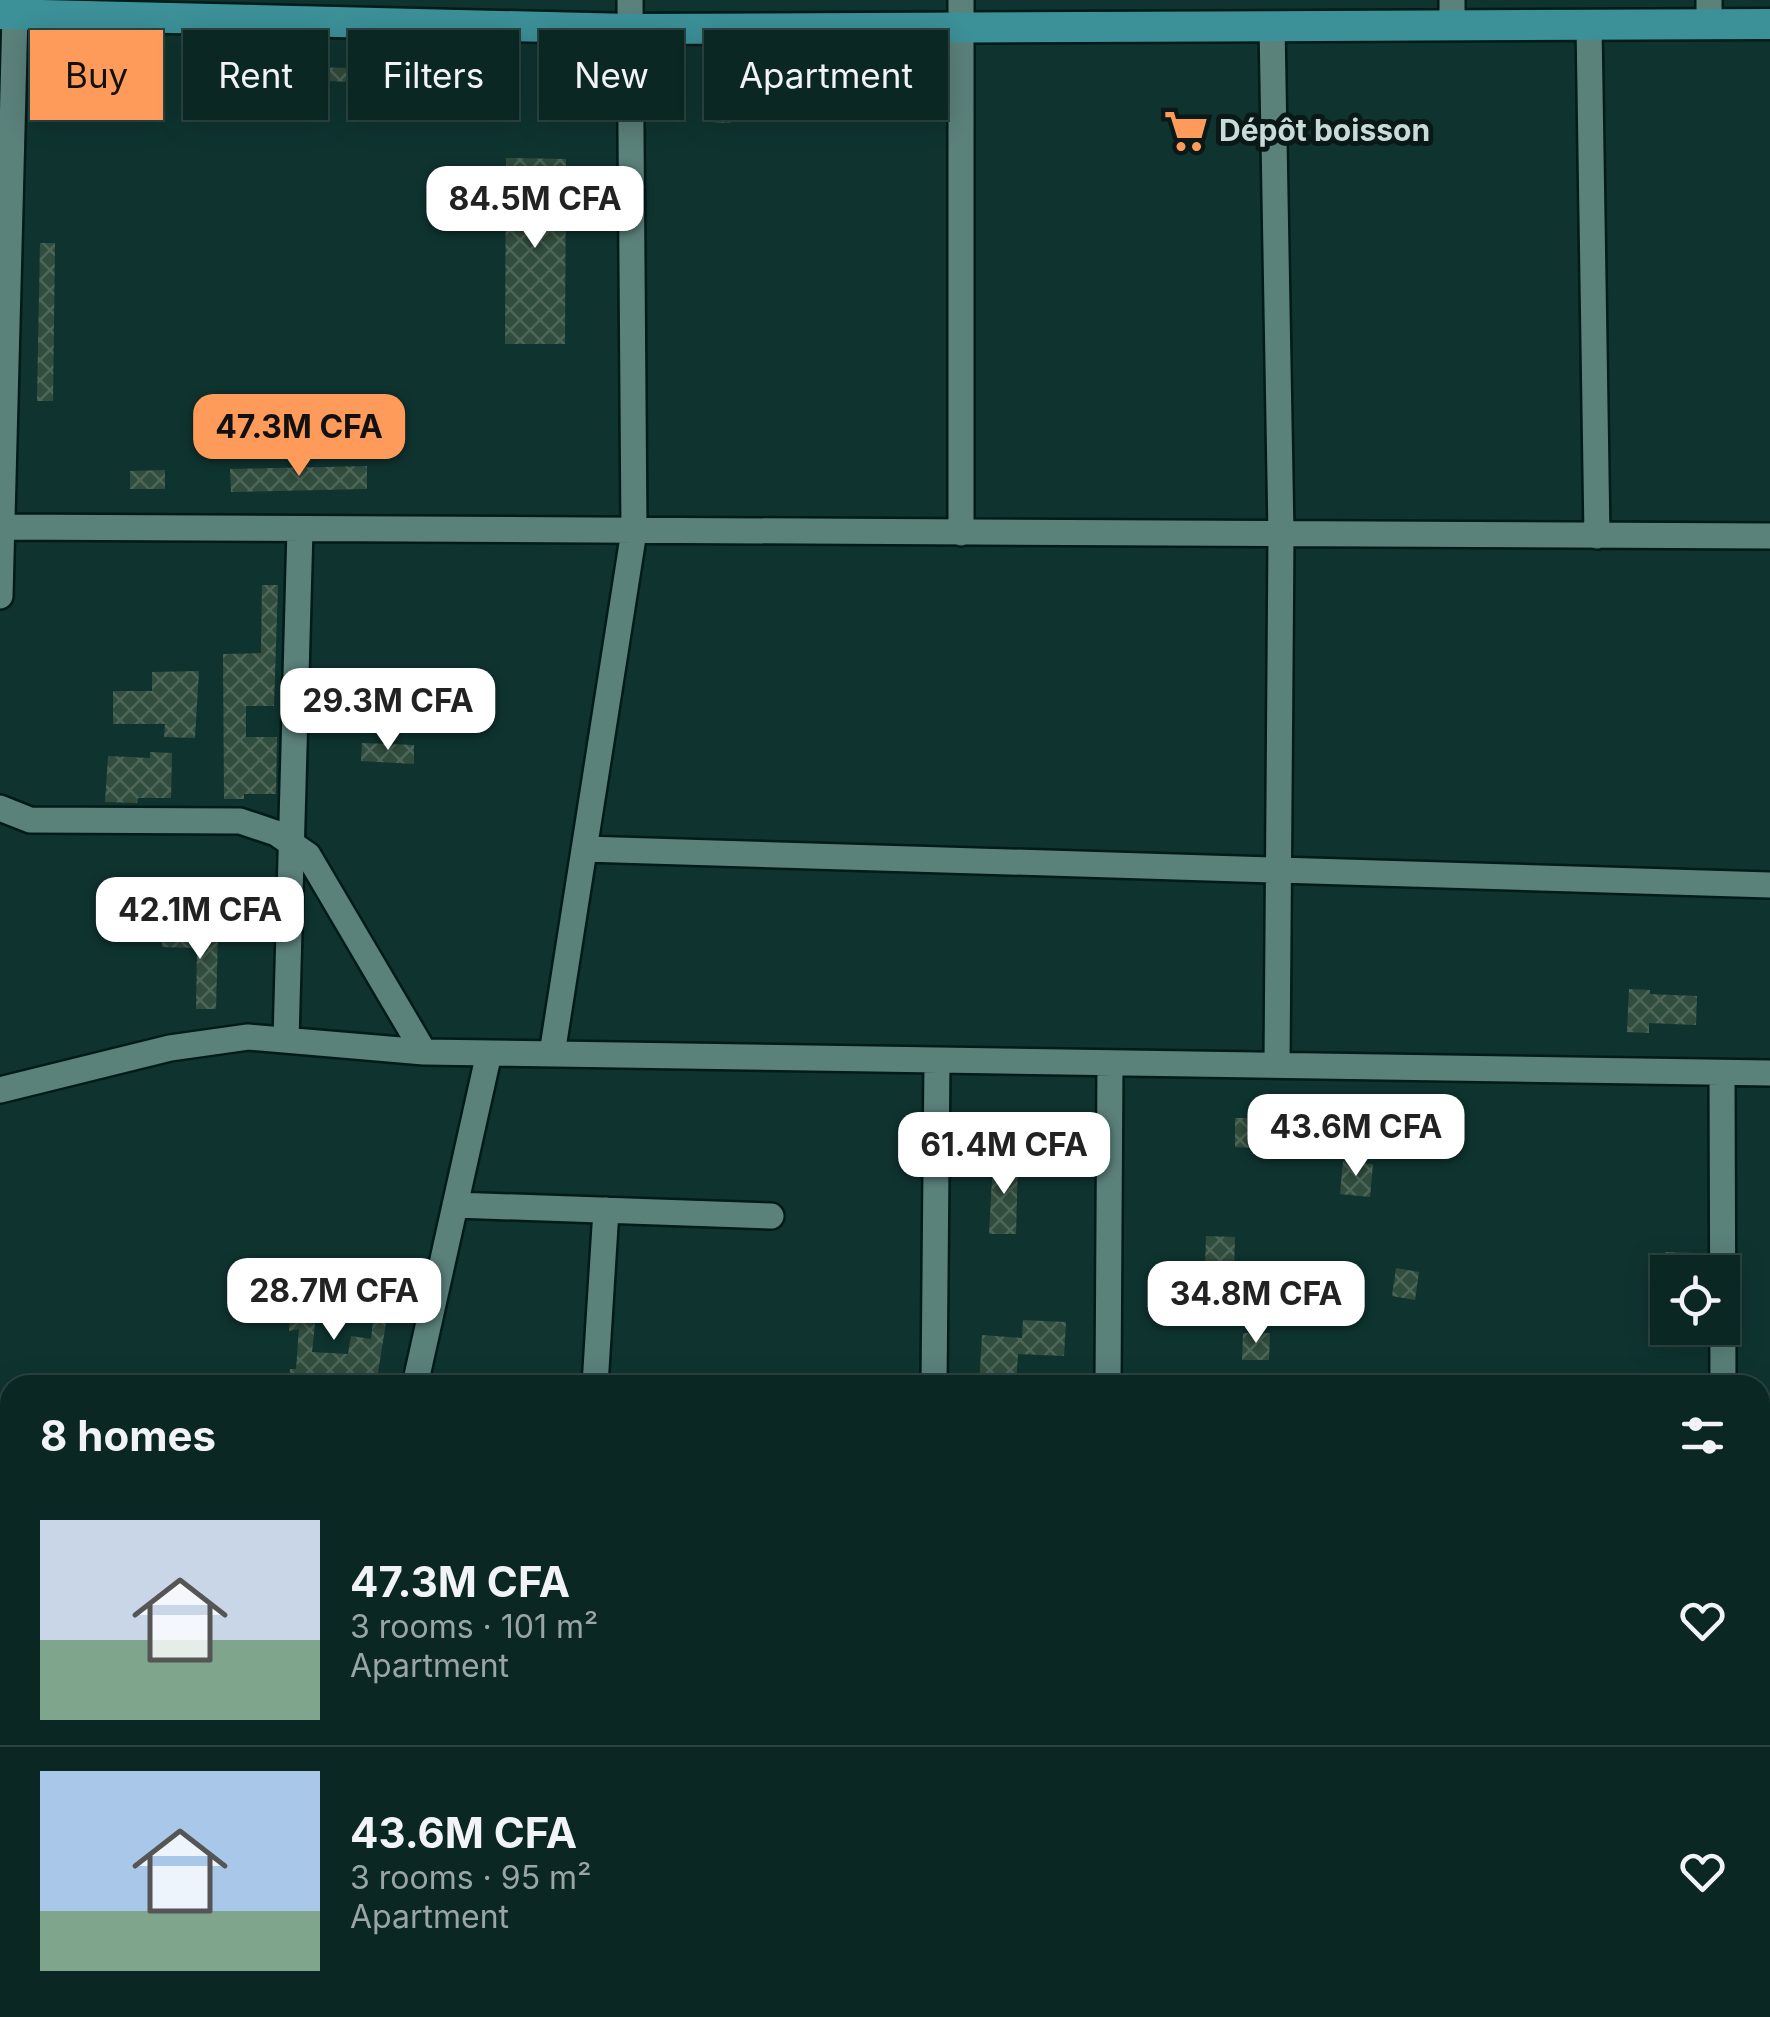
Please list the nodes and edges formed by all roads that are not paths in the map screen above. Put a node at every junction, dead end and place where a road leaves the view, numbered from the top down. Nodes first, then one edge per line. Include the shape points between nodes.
1 (346, 11) edge
2 (1709, 12) edge
3 (1452, 13) edge
4 (7, 14) edge
5 (630, 14) edge
6 (961, 15) edge
7 (1589, 24) junction
8 (1770, 24) edge
9 (1272, 26) junction
10 (2, 527) edge
11 (300, 529) junction
12 (634, 531) junction
13 (961, 532) junction
14 (1280, 534) junction
15 (1597, 536) junction
16 (1770, 536) edge
17 (0, 596) edge
18 (0, 808) edge
19 (294, 845) junction
20 (584, 849) junction
21 (1278, 870) junction
22 (1770, 885) edge
23 (286, 1040) junction
24 (424, 1052) junction
25 (489, 1053) junction
26 (552, 1054) junction
27 (937, 1060) junction
28 (1110, 1063) junction
29 (1277, 1065) junction
30 (1722, 1073) junction
31 (1770, 1074) edge
32 (0, 1090) edge
33 (455, 1205) junction
34 (606, 1210) junction
35 (770, 1216) dead end
36 (417, 1375) edge
37 (596, 1375) edge
38 (934, 1375) edge
39 (1108, 1375) edge
40 (1723, 1375) edge

1 - 4 main road
1 - 5 main road
2 - 7 main road
2 - 8 main road
3 - 7 main road
3 - 9 main road
4 - 10 street
5 - 6 main road
5 - 12 street
6 - 9 main road
6 - 13 street
7 - 15 street
9 - 14 street
10 - 11 street
10 - 17 street
11 - 12 street
11 - 19 street
12 - 13 street
12 - 20 street
13 - 14 street
14 - 15 street
14 - 21 street
15 - 16 street
18 - 19 street via 30,820 240,821
19 - 23 street
19 - 24 street via 308,856
20 - 21 street
20 - 26 street
21 - 22 street
21 - 29 street
23 - 24 street
23 - 32 street via 248,1037 170,1048
24 - 25 street
25 - 26 street
25 - 33 street
26 - 27 street
27 - 28 street
27 - 38 street
28 - 29 street
28 - 39 street
29 - 30 street
30 - 31 street
30 - 40 street
33 - 34 street
33 - 36 street
34 - 35 street
34 - 37 street

